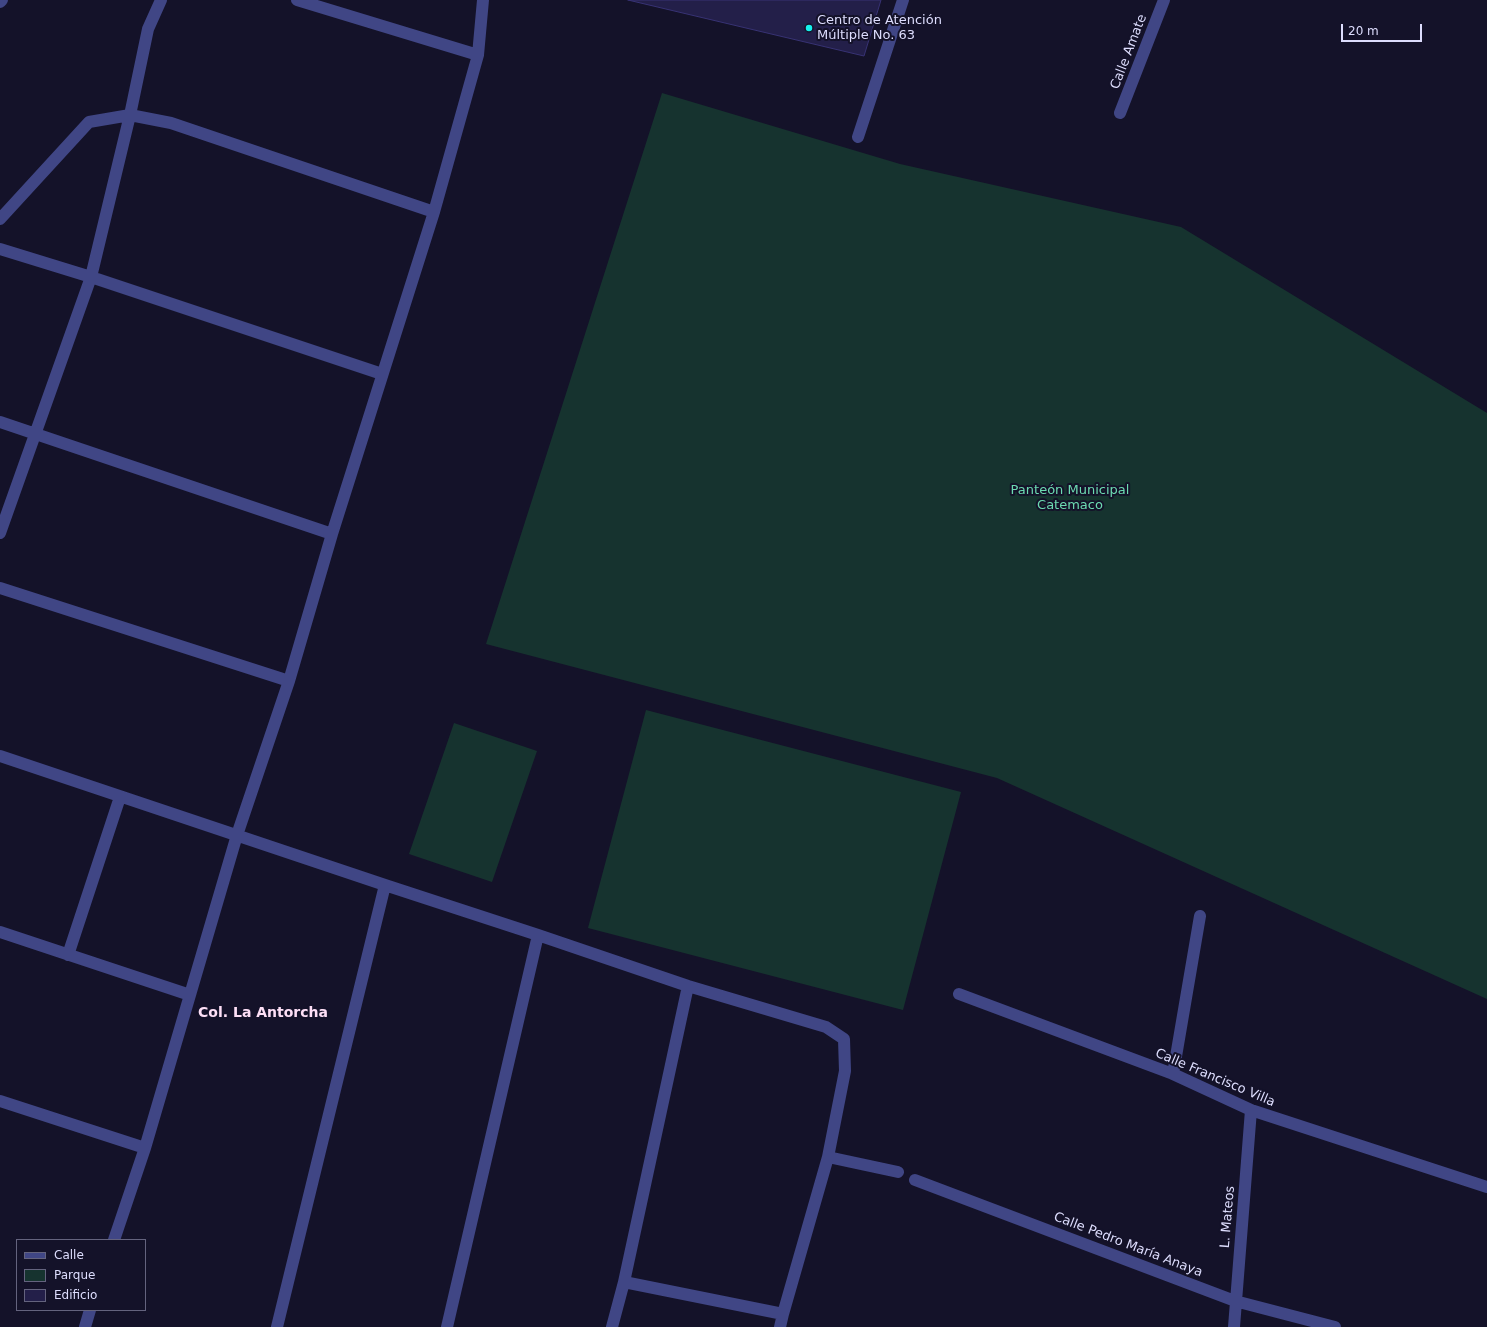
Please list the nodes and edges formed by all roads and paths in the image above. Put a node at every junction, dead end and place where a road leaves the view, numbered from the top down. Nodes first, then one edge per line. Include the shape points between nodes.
1 (161, 0) edge
2 (297, 0) edge
3 (483, 0) edge
4 (903, 0) edge
5 (1164, 0) edge
6 (478, 56) junction
7 (1120, 113) dead end
8 (130, 115) junction
9 (858, 137) dead end
10 (434, 212) junction
11 (0, 219) edge
12 (0, 249) edge
13 (91, 277) junction
14 (382, 374) junction
15 (0, 422) edge
16 (35, 434) junction
17 (0, 533) edge
18 (332, 534) junction
19 (0, 588) edge
20 (289, 681) junction
21 (0, 756) edge
22 (120, 797) junction
23 (237, 835) junction
24 (385, 885) junction
25 (1200, 916) dead end
26 (0, 932) edge
27 (538, 935) junction
28 (68, 954) junction
29 (688, 986) junction
30 (959, 994) dead end
31 (190, 996) junction
32 (1173, 1074) junction
33 (0, 1102) edge
34 (1251, 1110) junction
35 (145, 1148) junction
36 (828, 1157) junction
37 (898, 1172) dead end
38 (915, 1180) dead end
39 (1487, 1187) edge
40 (114, 1239) edge
41 (624, 1282) junction
42 (1236, 1301) junction
43 (90, 1311) edge
44 (782, 1314) junction
45 (85, 1327) edge
46 (277, 1327) edge
47 (447, 1327) edge
48 (612, 1327) edge
49 (780, 1327) edge
50 (1234, 1327) edge
51 (1335, 1327) edge

1 - 8 street via 148,29
2 - 6 street
3 - 6 street
4 - 9 street
5 - 7 street, Calle Amate
6 - 10 street
8 - 10 street via 171,124
8 - 11 street via 89,122
8 - 13 street
10 - 14 street
12 - 13 street
13 - 14 street
13 - 16 street
14 - 18 street
15 - 16 street
16 - 17 street
16 - 18 street
18 - 20 street
19 - 20 street
20 - 23 street
21 - 22 street
22 - 23 street
22 - 28 street
23 - 24 street
23 - 31 street
24 - 27 street
24 - 46 street
25 - 32 street
26 - 28 street
27 - 29 street
27 - 47 street
28 - 31 street
29 - 36 street via 826,1027 844,1039 845,1071
29 - 41 street
30 - 32 street, Calle Francisco Villa
31 - 35 street
32 - 34 street, Calle Francisco Villa
33 - 35 street
34 - 39 street, Calle Francisco Villa
34 - 42 street, L. Mateos
35 - 40 street
36 - 37 street
36 - 44 street
38 - 42 street, Calle Pedro María Anaya
41 - 44 street
41 - 48 street
42 - 50 street, L. Mateos
42 - 51 street, Calle Pedro María Anaya
43 - 45 street
44 - 49 street

